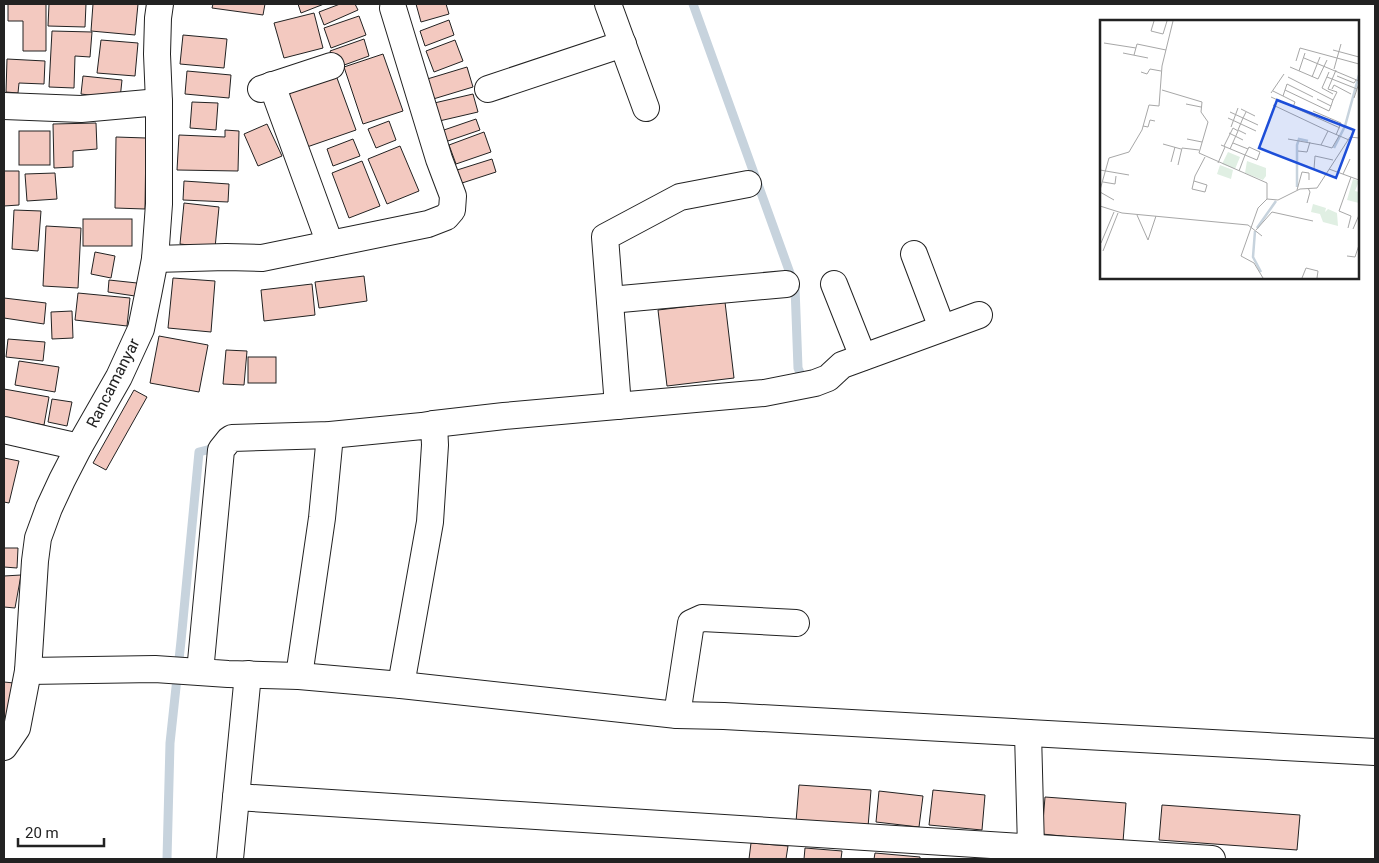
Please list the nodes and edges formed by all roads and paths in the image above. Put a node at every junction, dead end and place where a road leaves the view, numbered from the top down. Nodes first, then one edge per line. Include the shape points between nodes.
1 (160, 4) edge
2 (608, 4) edge
3 (393, 8) dead end
4 (623, 44) junction
5 (331, 66) dead end
6 (488, 89) dead end
7 (159, 102) junction
8 (4, 106) edge
9 (646, 108) dead end
10 (748, 184) dead end
11 (330, 244) junction
12 (914, 254) dead end
13 (155, 259) junction
14 (786, 284) dead end
15 (834, 284) dead end
16 (610, 300) junction
17 (979, 315) dead end
18 (942, 328) junction
19 (863, 357) junction
20 (618, 406) junction
21 (434, 424) junction
22 (4, 430) edge
23 (330, 435) junction
24 (79, 447) junction
25 (796, 623) dead end
26 (28, 671) junction
27 (191, 671) junction
28 (248, 674) junction
29 (299, 676) junction
30 (400, 685) junction
31 (677, 715) junction
32 (1028, 733) junction
33 (4, 747) edge
34 (1375, 752) edge
35 (236, 797) junction
36 (1032, 848) junction
37 (1082, 855) edge
38 (230, 859) edge
39 (1212, 859) edge

1 - 7 street, Rancamanyar
2 - 4 street
3 - 11 street via 453,196 452,210 446,217 428,224
4 - 6 street
4 - 9 street
5 - 11 street via 267,87
7 - 8 street via 81,109
7 - 13 street, Rancamanyar via 159,204
10 - 16 street via 680,197 605,237
11 - 13 street via 262,258
12 - 18 street
13 - 24 street, Rancamanyar via 141,329 119,377
14 - 16 street
15 - 19 street
16 - 20 street
17 - 18 street
18 - 19 street
19 - 20 street via 842,364 828,378 815,383 773,391
20 - 21 street
21 - 23 street
21 - 30 street via 430,522
22 - 24 street
23 - 27 street via 232,438 221,450
23 - 29 street via 322,518
24 - 26 street, Rancamanyar via 38,538
25 - 31 street via 702,618 691,623
26 - 27 street
26 - 33 street, Rancamanyar via 17,728
27 - 28 street
28 - 29 street
28 - 35 street
29 - 30 street
30 - 31 street
31 - 32 street
32 - 34 street
32 - 36 street
35 - 36 street
35 - 38 street
36 - 37 street
37 - 39 street

